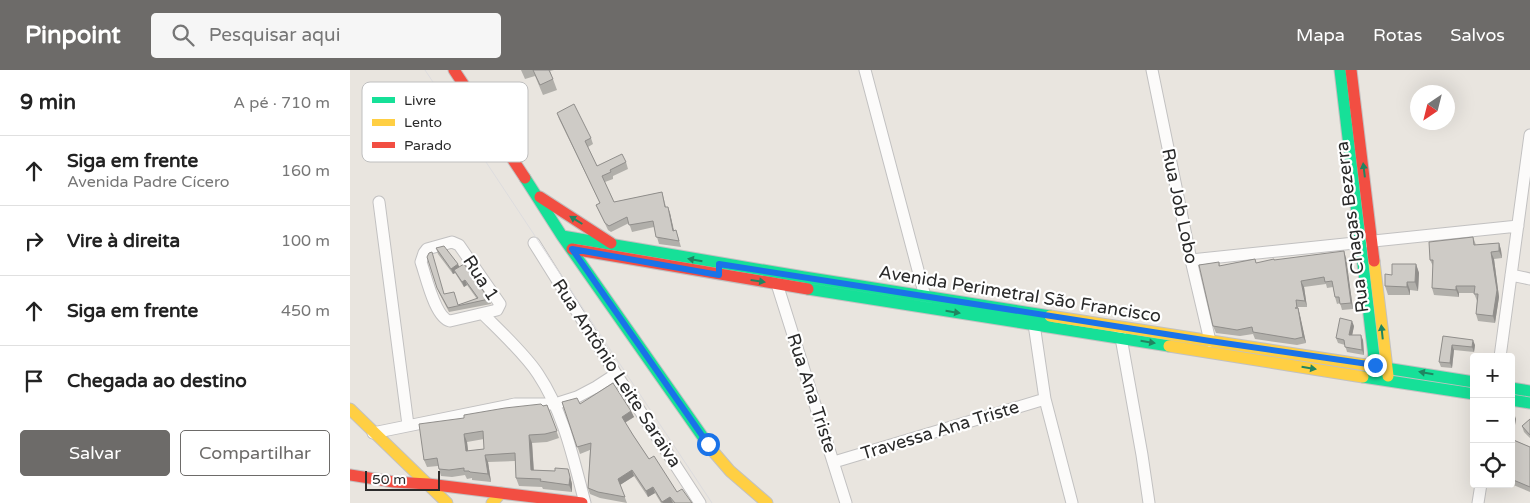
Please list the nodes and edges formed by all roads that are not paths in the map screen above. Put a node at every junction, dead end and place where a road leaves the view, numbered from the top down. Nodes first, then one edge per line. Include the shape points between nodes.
1 (454, 70) edge
2 (865, 70) edge
3 (1152, 70) edge
4 (1340, 70) edge
5 (1351, 70) edge
6 (462, 82) edge
7 (1530, 135) edge
8 (516, 162) edge
9 (536, 195) junction
10 (379, 202) dead end
11 (1518, 226) junction
12 (562, 236) junction
13 (1367, 242) junction
14 (534, 243) dead end
15 (615, 246) junction
16 (572, 249) junction
17 (1191, 260) junction
18 (719, 270) junction
19 (1511, 275) junction
20 (1530, 279) edge
21 (777, 284) junction
22 (927, 302) junction
23 (484, 314) junction
24 (1034, 324) junction
25 (1120, 332) junction
26 (1210, 341) junction
27 (1501, 353) edge
28 (1381, 366) junction
29 (616, 374) junction
30 (1382, 379) junction
31 (1470, 381) edge
32 (1515, 389) edge
33 (1530, 391) edge
34 (1470, 393) edge
35 (1046, 399) junction
36 (1515, 401) edge
37 (555, 404) junction
38 (1530, 404) edge
39 (350, 409) edge
40 (408, 425) junction
41 (373, 433) junction
42 (834, 462) junction
43 (350, 475) edge
44 (428, 484) junction
45 (1480, 488) edge
46 (501, 493) junction
47 (447, 503) edge
48 (492, 503) edge
49 (583, 503) edge
50 (700, 503) edge
51 (767, 503) edge
52 (846, 503) edge
53 (1072, 503) edge
54 (1149, 503) edge
55 (1478, 503) edge

1 - 6 main road
2 - 22 street
3 - 17 street, Rua Job Lobo
4 - 13 main road, Rua Chagas Bezerra
13 -> 5 main road, Rua Chagas Bezerra
7 - 11 street
8 - 9 main road
9 - 12 main road
15 -> 9 main road
10 - 40 street
11 - 13 street
11 - 19 street
12 - 15 main road, Avenida Perimetral São Francisco
12 - 16 main road
13 - 17 street
13 - 28 main road, Rua Chagas Bezerra
14 - 29 street, Rua Antônio Leite Saraiva
18 -> 15 main road, Avenida Perimetral São Francisco
16 - 18 main road, Avenida Perimetral São Francisco
16 - 51 main road via 708,444 730,471
17 - 26 street, Rua Job Lobo
18 -> 21 main road, Avenida Perimetral São Francisco
18 - 22 main road, Avenida Perimetral São Francisco
19 - 20 street
19 - 27 street
21 - 22 main road, Avenida Perimetral São Francisco
21 - 42 street, Rua Ana Triste
22 -> 24 main road, Avenida Perimetral São Francisco
22 - 25 main road, Avenida Perimetral São Francisco
23 - 23 street, Rua 1 via 497,310 500,304 460,245 452,242 428,249 421,262 438,313 450,321
23 - 37 street via 537,372
24 - 25 main road, Avenida Perimetral São Francisco
24 - 35 street
25 - 26 main road, Avenida Perimetral São Francisco
25 -> 30 main road, Avenida Perimetral São Francisco
25 - 54 street
26 - 28 main road, Avenida Perimetral São Francisco
28 - 30 main road, Rua Chagas Bezerra
31 -> 28 main road, Avenida Perimetral São Francisco
29 - 37 street
29 - 50 street, Rua Antônio Leite Saraiva
30 - 34 main road, Avenida Perimetral São Francisco
32 - 33 main road
35 - 42 street, Travessa Ana Triste
35 - 53 street
36 - 38 main road
37 - 40 street via 515,404
37 - 49 street via 563,423
39 - 41 main road
40 - 41 street
41 - 44 main road
42 - 52 street, Rua Ana Triste
43 - 44 main road
44 - 46 main road
44 - 47 main road
45 - 55 street
46 - 48 main road
46 - 49 main road

